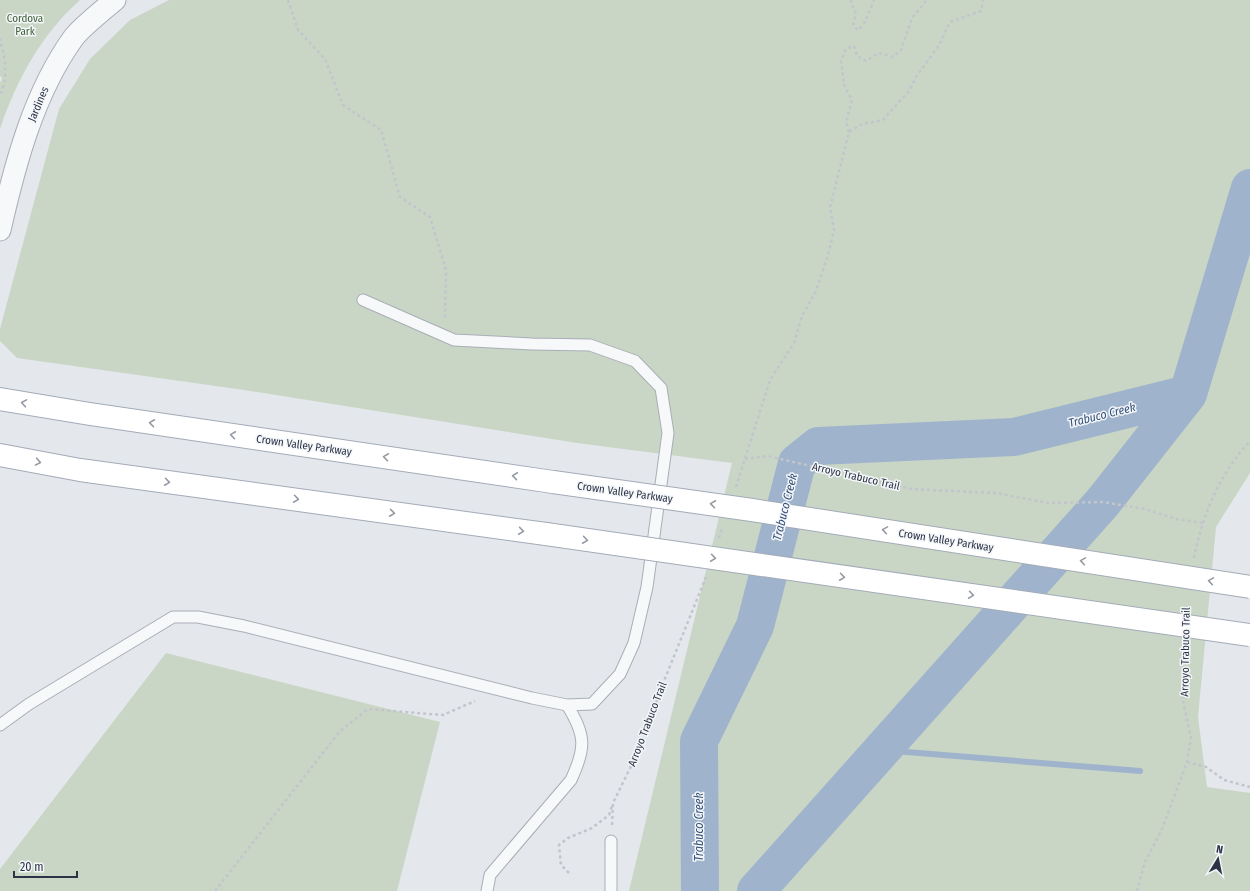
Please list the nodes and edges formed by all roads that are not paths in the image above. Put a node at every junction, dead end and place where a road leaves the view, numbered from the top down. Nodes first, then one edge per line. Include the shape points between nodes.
1 (115, 0) edge
2 (1, 222) edge
3 (363, 300) dead end
4 (0, 398) edge
5 (0, 455) edge
6 (1250, 586) edge
7 (1250, 635) edge
8 (567, 705) junction
9 (0, 724) edge
10 (611, 841) road end
11 (487, 891) edge
12 (611, 891) edge

1 - 2 street, Jardines via 75,36 50,75 23,140
3 - 8 lane via 454,340 590,345 635,361 662,388 668,433 647,587 634,643 620,674 592,704
6 -> 4 main road, Crown Valley Parkway, bridge via 752,510 90,414
5 -> 7 main road, bridge via 80,470
8 - 9 lane via 198,616 173,617
8 - 11 lane via 578,722 582,742 580,762 571,780 490,875
10 - 12 lane

